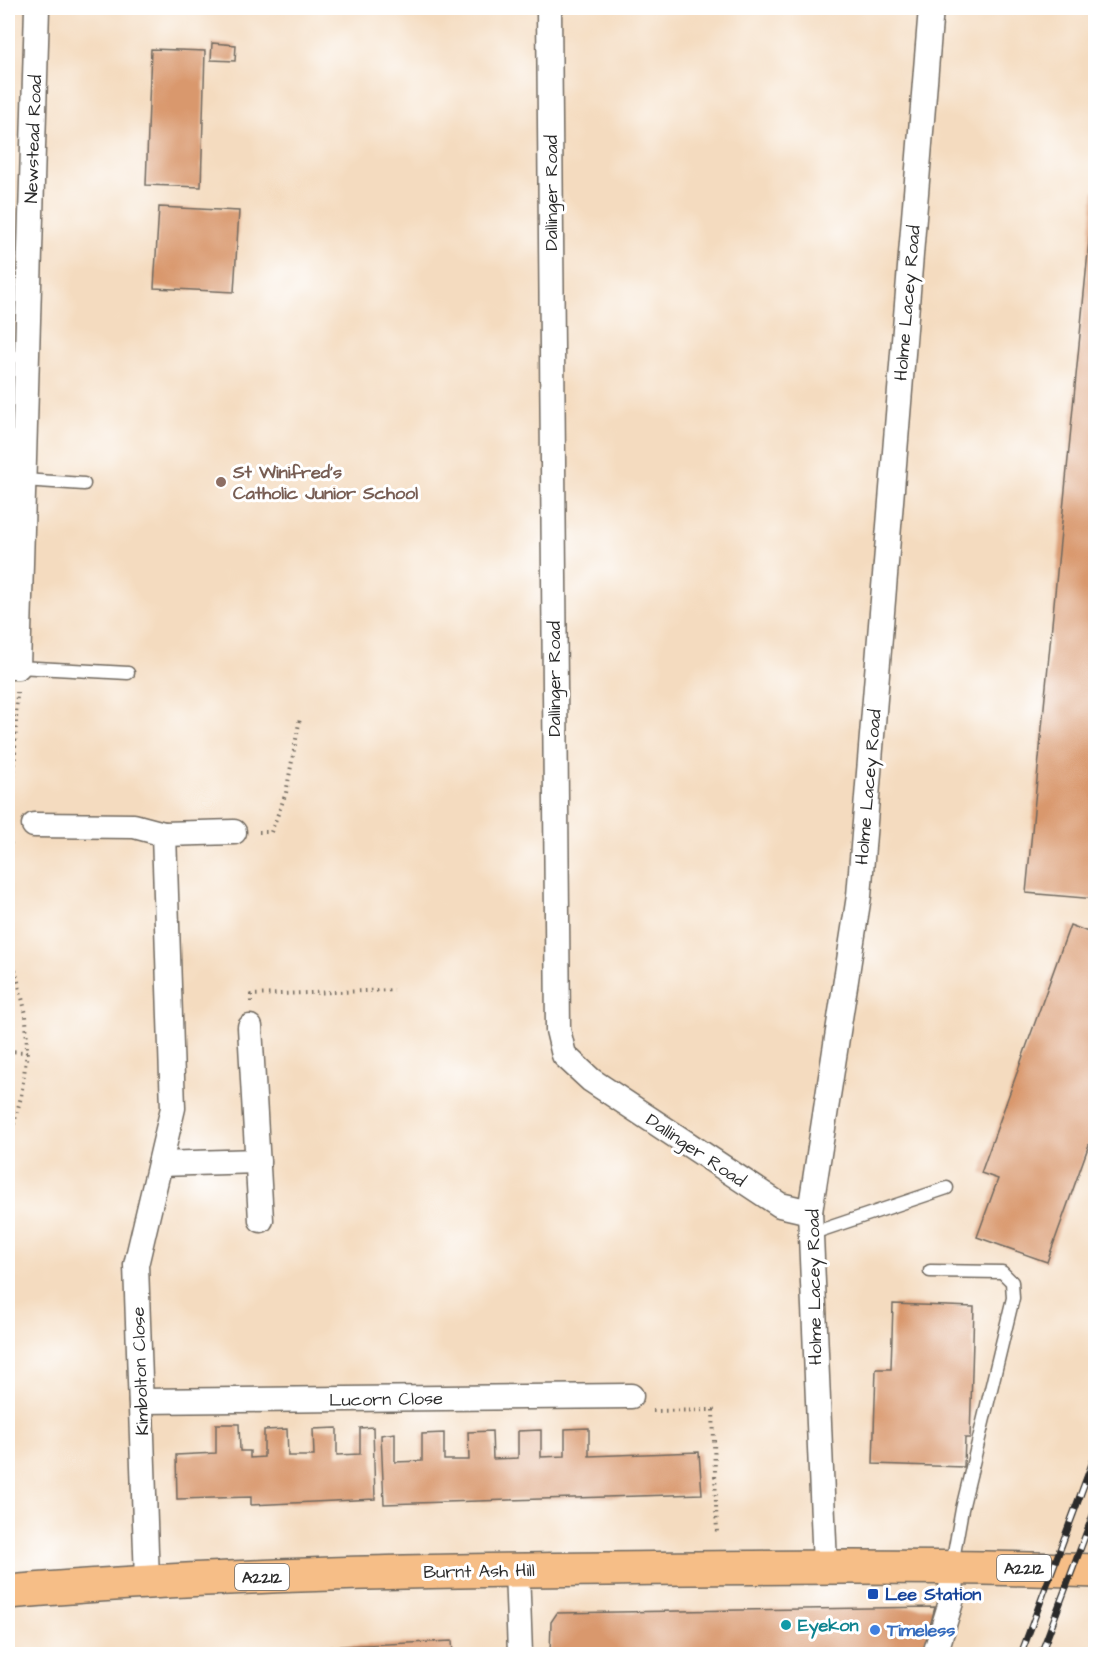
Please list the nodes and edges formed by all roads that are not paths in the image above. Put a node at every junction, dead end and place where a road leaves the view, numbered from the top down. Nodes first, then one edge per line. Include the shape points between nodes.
1 (37, 8) edge
2 (549, 8) edge
3 (931, 8) edge
4 (23, 480) junction
5 (84, 484) dead end
6 (13, 667) edge
7 (128, 673) dead end
8 (34, 825) dead end
9 (234, 832) road end
10 (164, 834) junction
11 (250, 1027) road end
12 (258, 1161) junction
13 (160, 1164) junction
14 (947, 1188) dead end
15 (261, 1220) dead end
16 (810, 1223) junction
17 (930, 1271) dead end
18 (631, 1396) road end
19 (141, 1401) junction
20 (825, 1565) junction
21 (952, 1565) junction
22 (517, 1569) junction
23 (1095, 1571) edge
24 (147, 1580) junction
25 (8, 1592) edge
26 (520, 1654) edge
27 (935, 1654) edge

1 - 4 street, Newstead Road
2 - 16 street, Dallinger Road via 558,1030 564,1055 591,1080
3 - 16 street, Holme Lacey Road via 859,896
4 - 5 lane
4 - 6 street, Newstead Road
6 - 7 lane
8 - 10 street via 134,826
9 - 10 street
10 - 13 street, Kimbolton Close via 173,1108
11 - 12 street
12 - 13 street
12 - 15 street
13 - 19 street, Kimbolton Close via 136,1265
14 - 16 lane
16 - 20 street, Holme Lacey Road
17 - 21 lane via 1002,1272 1012,1282 1013,1298
18 - 19 street, Lucorn Close
19 - 24 street, Kimbolton Close
20 - 21 main road, Burnt Ash Hill / A2212
20 - 22 main road, Burnt Ash Hill / A2212
21 - 23 main road, A2212
21 - 27 street via 951,1602
22 - 24 main road, Burnt Ash Hill / A2212
22 - 26 street
24 - 25 main road, Burnt Ash Hill / A2212

